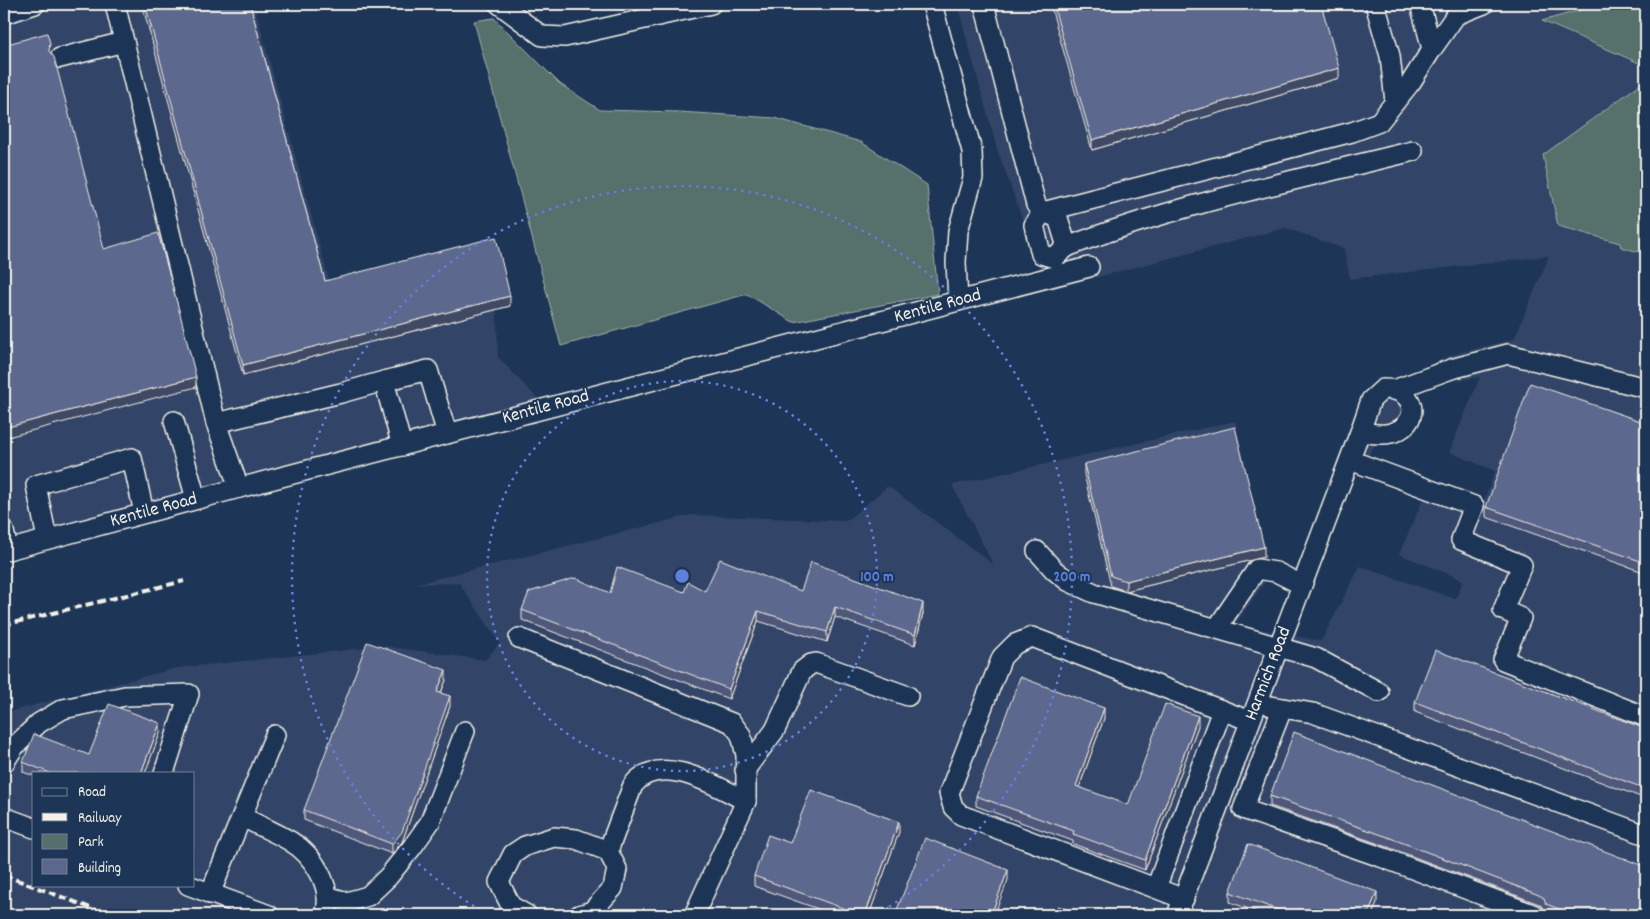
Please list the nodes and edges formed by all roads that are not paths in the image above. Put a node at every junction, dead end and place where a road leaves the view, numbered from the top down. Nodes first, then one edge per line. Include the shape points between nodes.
1 (35, 4) edge
2 (115, 4) edge
3 (500, 4) edge
4 (711, 4) edge
5 (932, 4) edge
6 (984, 4) edge
7 (1375, 4) edge
8 (1420, 4) edge
9 (1484, 4) edge
10 (4, 14) edge
11 (124, 42) junction
12 (1432, 49) junction
13 (60, 58) dead end
14 (1395, 102) junction
15 (1413, 151) dead end
16 (1042, 212) junction
17 (1060, 260) junction
18 (1089, 267) dead end
19 (958, 301) junction
20 (384, 381) junction
21 (1646, 388) edge
22 (1394, 390) junction
23 (174, 421) dead end
24 (216, 423) junction
25 (1360, 432) junction
26 (447, 434) junction
27 (402, 446) junction
28 (1350, 460) junction
29 (239, 488) junction
30 (196, 499) junction
31 (144, 513) junction
32 (4, 531) edge
33 (47, 539) junction
34 (6, 550) edge
35 (1037, 552) dead end
36 (1302, 586) junction
37 (1217, 628) junction
38 (519, 638) dead end
39 (1280, 646) junction
40 (1379, 692) dead end
41 (908, 696) dead end
42 (1258, 702) junction
43 (1282, 709) junction
44 (1222, 710) junction
45 (1646, 717) edge
46 (1250, 721) junction
47 (465, 731) dead end
48 (275, 735) dead end
49 (4, 764) edge
50 (745, 770) junction
51 (164, 772) edge
52 (1221, 800) junction
53 (746, 801) junction
54 (1243, 809) junction
55 (4, 817) edge
56 (242, 817) junction
57 (32, 827) edge
58 (1646, 835) edge
59 (608, 851) junction
60 (190, 886) edge
61 (1156, 888) junction
62 (210, 894) junction
63 (327, 896) junction
64 (1180, 907) edge
65 (269, 915) edge
66 (325, 915) edge
67 (527, 915) edge
68 (579, 915) edge
69 (696, 915) edge
70 (1535, 915) edge

1 - 10 street
2 - 11 street
3 - 4 street via 542,36 565,37
5 - 19 street via 972,151 973,178 958,231
6 - 16 street via 1036,206
7 - 14 street via 1390,56
8 - 12 street
9 - 12 street via 1456,15
11 - 13 street
11 - 24 street
12 - 14 street
14 - 16 street via 1379,122 1352,132
15 - 17 street via 1222,198 1108,232
16 - 17 street via 1058,218
16 - 17 street via 1034,225 1041,254
17 - 18 street, Kentile Road
17 - 19 street, Kentile Road
19 - 26 street, Kentile Road
20 - 24 street
20 - 26 street via 428,370
20 - 27 street
21 - 22 street, Harmich Road via 1508,354 1451,369
22 - 25 street, Harmich Road via 1383,389 1371,400
22 - 25 street via 1406,397 1412,409 1405,428 1390,434
23 - 30 street
24 - 29 street
25 - 28 street, Harmich Road
26 - 27 street, Kentile Road
27 - 29 street, Kentile Road
28 - 36 street, Harmich Road
28 - 45 street via 1474,506 1461,540 1522,565 1503,610 1521,618 1503,660
29 - 30 street, Kentile Road
30 - 31 street, Kentile Road
31 - 33 street, Kentile Road
31 - 33 street via 132,458 36,485
32 - 34 street
33 - 34 street, Kentile Road
35 - 37 street via 1068,581 1094,593
36 - 37 street via 1276,572 1257,569
36 - 39 street, Harmich Road
37 - 39 street
38 - 50 street via 732,723 741,735 746,756
39 - 40 street via 1316,658
39 - 42 street, Harmich Road
41 - 50 street via 816,662 810,664 802,670 776,730
42 - 43 street
42 - 46 street, Harmich Road
43 - 54 street
43 - 58 street via 1312,713
44 - 46 street
44 - 61 street
44 - 61 street via 1032,638 1015,644 1002,657 949,793 952,807 961,816
46 - 52 street, Harmich Road
47 - 63 street via 430,822 388,877 368,896 347,902
48 - 56 street
49 - 51 street via 14,747 39,723 63,709 125,696 189,694
50 - 53 street
52 - 54 street
52 - 64 street, Harmich Road
53 - 59 street via 678,772 654,770 637,779 633,785
53 - 69 street
54 - 70 street
55 - 57 street
56 - 62 street
56 - 63 street via 292,842 315,863
59 - 67 street via 576,839 554,837 524,846 513,854 499,882 511,906
59 - 68 street via 617,869 613,888 592,911
60 - 62 street
61 - 64 street
62 - 65 street
63 - 66 street

